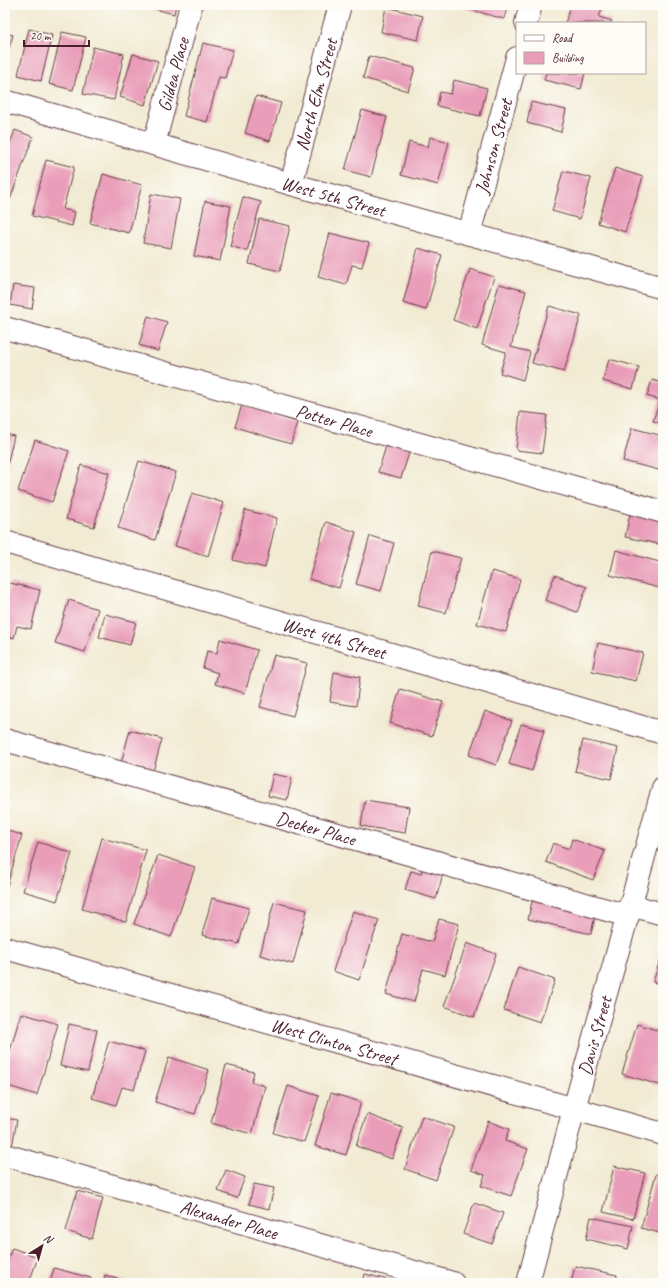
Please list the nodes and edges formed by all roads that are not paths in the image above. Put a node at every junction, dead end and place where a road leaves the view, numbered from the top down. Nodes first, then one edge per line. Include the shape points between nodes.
1 (191, 5) edge
2 (340, 5) edge
3 (531, 5) edge
4 (526, 22) edge
5 (516, 62) edge
6 (5, 101) edge
7 (154, 144) junction
8 (291, 184) junction
9 (469, 234) junction
10 (663, 288) edge
11 (5, 328) edge
12 (663, 512) edge
13 (5, 542) edge
14 (663, 733) edge
15 (5, 740) edge
16 (663, 788) edge
17 (629, 910) junction
18 (663, 914) edge
19 (5, 948) edge
20 (574, 1109) junction
21 (663, 1134) edge
22 (5, 1155) edge
23 (453, 1283) edge
24 (528, 1283) edge

1 - 7 street, Gildea Place
2 - 8 street, North Elm Street
3 - 4 street
5 - 9 street, Johnson Street
6 - 7 street, West 5th Street
7 - 8 street, West 5th Street
8 - 9 street, West 5th Street
9 - 10 street, West 5th Street
11 - 12 street, Potter Place
13 - 14 street, West 4th Street
15 - 17 street, Decker Place
16 - 17 street, Davis Street
17 - 18 street, Decker Place
17 - 20 street, Davis Street
19 - 20 street, West Clinton Street
20 - 21 street, West Clinton Street
20 - 24 street, Davis Street
22 - 23 street, Alexander Place

